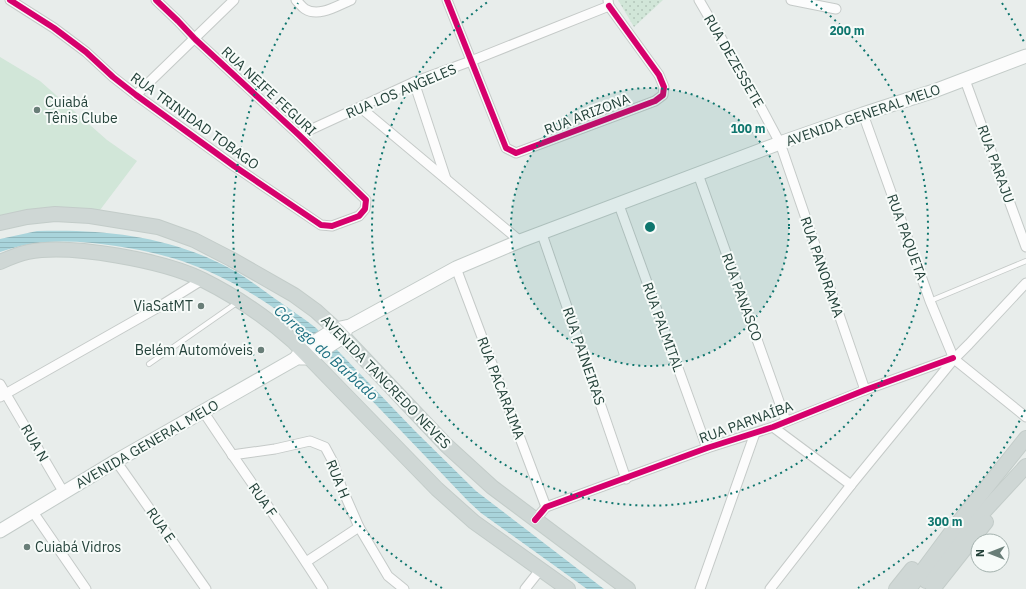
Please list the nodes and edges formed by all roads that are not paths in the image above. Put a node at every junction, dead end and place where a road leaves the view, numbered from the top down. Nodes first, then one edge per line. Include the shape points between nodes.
1 (10, 0) edge
2 (156, 0) edge
3 (234, 0) edge
4 (296, 0) edge
5 (351, 0) edge
6 (447, 0) edge
7 (699, 0) edge
8 (791, 0) edge
9 (608, 3) edge
10 (836, 9) dead end
11 (195, 39) junction
12 (1026, 56) edge
13 (471, 62) junction
14 (965, 80) junction
15 (414, 82) junction
16 (136, 94) junction
17 (361, 108) junction
18 (863, 114) junction
19 (299, 135) junction
20 (780, 143) junction
21 (698, 174) junction
22 (446, 179) junction
23 (366, 200) joint
24 (619, 205) junction
25 (0, 223) edge
26 (542, 234) junction
27 (520, 241) junction
28 (1026, 247) edge
29 (1026, 261) edge
30 (0, 262) edge
31 (456, 268) junction
32 (202, 280) junction
33 (1026, 283) edge
34 (239, 301) junction
35 (930, 301) junction
36 (338, 334) junction
37 (306, 353) junction
38 (953, 358) junction
39 (149, 364) dead end
40 (0, 384) edge
41 (865, 390) junction
42 (3, 396) edge
43 (203, 411) junction
44 (1026, 417) edge
45 (786, 421) junction
46 (772, 426) junction
47 (755, 433) junction
48 (1026, 438) edge
49 (707, 448) junction
50 (232, 455) junction
51 (1008, 460) junction
52 (116, 461) junction
53 (1026, 466) edge
54 (626, 479) junction
55 (1014, 479) junction
56 (851, 485) junction
57 (64, 493) junction
58 (546, 507) junction
59 (33, 512) junction
60 (535, 520) junction
61 (963, 526) junction
62 (359, 527) junction
63 (0, 531) edge
64 (306, 562) junction
65 (540, 570) junction
66 (86, 589) edge
67 (206, 589) edge
68 (323, 589) edge
69 (404, 589) edge
70 (525, 589) edge
71 (568, 589) edge
72 (628, 589) edge
73 (700, 589) edge
74 (770, 589) edge
75 (896, 589) edge
76 (908, 589) edge
77 (919, 589) edge
78 (933, 589) edge

1 - 16 street, RUA TRINIDAD TOBAGO via 54,28
2 - 11 street, RUA NEIFE FEGURI
3 - 11 street
4 - 5 street via 314,12
6 - 13 street
7 - 20 street, RUA DEZESSETE
8 - 10 street
9 - 13 street, RUA LOS ANGELES
9 - 13 street, RUA ARIZONA via 659,75 664,87 663,95 655,101 516,153 506,148
11 - 16 street
11 - 19 street, RUA NEIFE FEGURI
12 - 14 main road, AVENIDA GENERAL MELO
13 - 15 street, RUA LOS ANGELES
14 - 18 main road, AVENIDA GENERAL MELO
14 - 28 street, RUA PARAJU
15 - 17 street, RUA LOS ANGELES
15 - 22 street
16 - 23 street, RUA TRINIDAD TOBAGO via 234,166 321,225 332,226 359,216 365,209
17 - 19 street, RUA LOS ANGELES
17 - 22 street
18 - 20 main road, AVENIDA GENERAL MELO
18 - 35 street, RUA PAQUETA
19 - 23 street, RUA NEIFE FEGURI
20 - 21 main road, AVENIDA GENERAL MELO
20 - 41 street, RUA PANORAMA
21 - 24 main road, AVENIDA GENERAL MELO
21 - 45 street, RUA PANASCO
22 - 27 street
24 - 26 main road, AVENIDA GENERAL MELO
24 - 49 street, RUA PALMITAL
25 - 36 main road, AVENIDA TANCREDO NEVES via 55,214 122,220 158,227 194,240 294,296 316,311
26 - 27 main road, AVENIDA GENERAL MELO
26 - 54 street, RUA PAINEIRAS
27 - 31 main road, AVENIDA GENERAL MELO
29 - 35 lane
30 - 32 main road via 28,252 46,250 94,252 168,267
31 - 36 main road, AVENIDA GENERAL MELO
31 - 58 street, RUA PACARAIMA
32 - 34 main road
32 - 42 street
33 - 38 street, RUA PARNAÍBA
34 - 37 main road via 273,323
34 - 39 lane
35 - 38 street, RUA PAQUETA
36 - 37 main road, AVENIDA GENERAL MELO
36 - 60 main road, AVENIDA TANCREDO NEVES via 446,445 492,487
37 - 43 main road, AVENIDA GENERAL MELO
37 - 65 main road via 437,489 474,522
38 - 41 street, RUA PARNAÍBA
38 - 44 street
38 - 56 street, RUA PARNAÍBA
40 - 42 street, RUA N
41 - 45 street, RUA PARNAÍBA
42 - 57 street, RUA N
43 - 50 street, RUA F
43 - 52 main road, AVENIDA GENERAL MELO
45 - 46 street, RUA PARNAÍBA
46 - 47 street, RUA PARNAÍBA
46 - 56 street
47 - 49 street, RUA PARNAÍBA
47 - 73 street
48 - 51 main road
49 - 54 street, RUA PARNAÍBA
50 - 62 street, RUA H via 275,449 310,440 325,447
50 - 64 street, RUA F
51 - 61 main road
51 - 75 main road via 960,508
52 - 57 main road, AVENIDA GENERAL MELO
52 - 67 street, RUA E
53 - 55 main road
54 - 58 street, RUA PARNAÍBA
55 - 61 main road
55 - 78 main road via 1005,497
56 - 74 street, RUA PARNAÍBA
57 - 59 main road, AVENIDA GENERAL MELO
58 - 60 street
59 - 63 main road, AVENIDA GENERAL MELO
59 - 66 street
60 - 72 main road, AVENIDA TANCREDO NEVES
61 - 76 main road
61 - 77 main road
62 - 64 street
62 - 69 street, RUA H via 388,576
64 - 68 street, RUA F
65 - 70 street
65 - 71 main road

